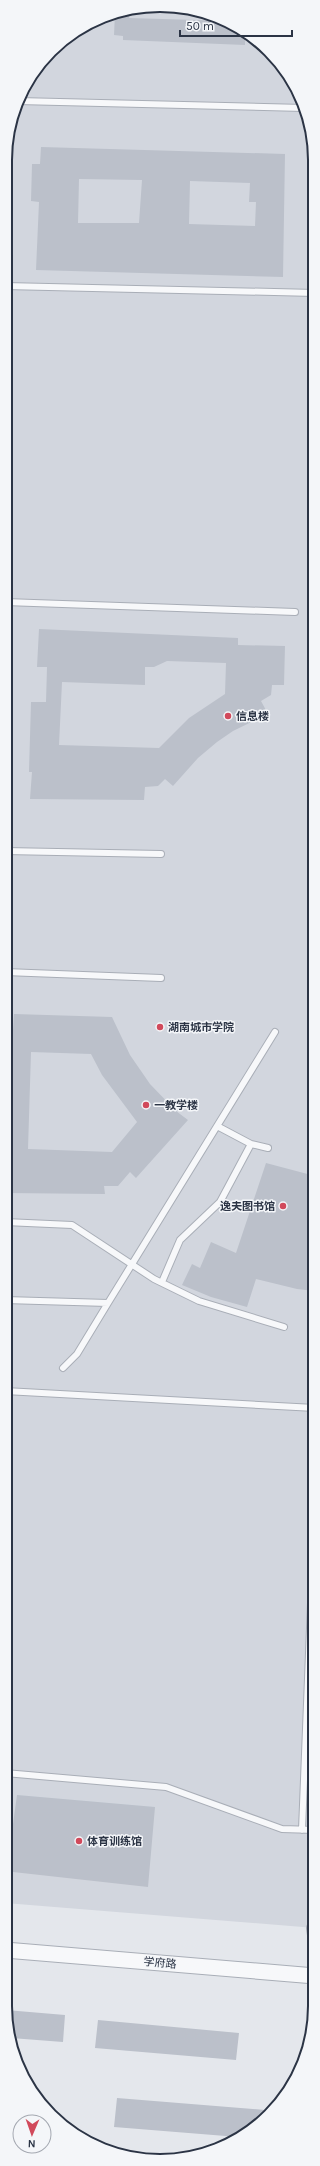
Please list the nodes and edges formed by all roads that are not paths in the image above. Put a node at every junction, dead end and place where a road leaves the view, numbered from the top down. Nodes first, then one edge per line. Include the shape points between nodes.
1 (24, 101) edge
2 (299, 108) edge
3 (12, 286) edge
4 (308, 293) edge
5 (12, 602) edge
6 (295, 612) dead end
7 (12, 851) edge
8 (161, 854) dead end
9 (12, 972) edge
10 (161, 978) dead end
11 (275, 1032) dead end
12 (217, 1126) junction
13 (251, 1144) junction
14 (268, 1148) dead end
15 (12, 1222) edge
16 (132, 1264) junction
17 (162, 1282) junction
18 (12, 1300) edge
19 (108, 1303) junction
20 (284, 1327) dead end
21 (63, 1368) dead end
22 (12, 1391) edge
23 (308, 1408) edge
24 (308, 1679) edge
25 (12, 1774) edge
26 (302, 1830) junction
27 (308, 1830) edge
28 (12, 1951) edge
29 (308, 1975) edge

1 - 2 lane
3 - 4 lane
5 - 6 lane
7 - 8 lane
9 - 10 lane
11 - 12 lane
12 - 13 lane
12 - 16 lane
13 - 14 lane
13 - 17 lane via 220,1202 180,1240
15 - 16 lane via 72,1226
16 - 17 lane
16 - 19 lane
17 - 20 lane via 199,1301
18 - 19 lane
19 - 21 lane via 77,1354
22 - 23 lane
24 - 26 lane
25 - 26 lane via 166,1787 282,1829
26 - 27 lane
28 - 29 street, 学府路

